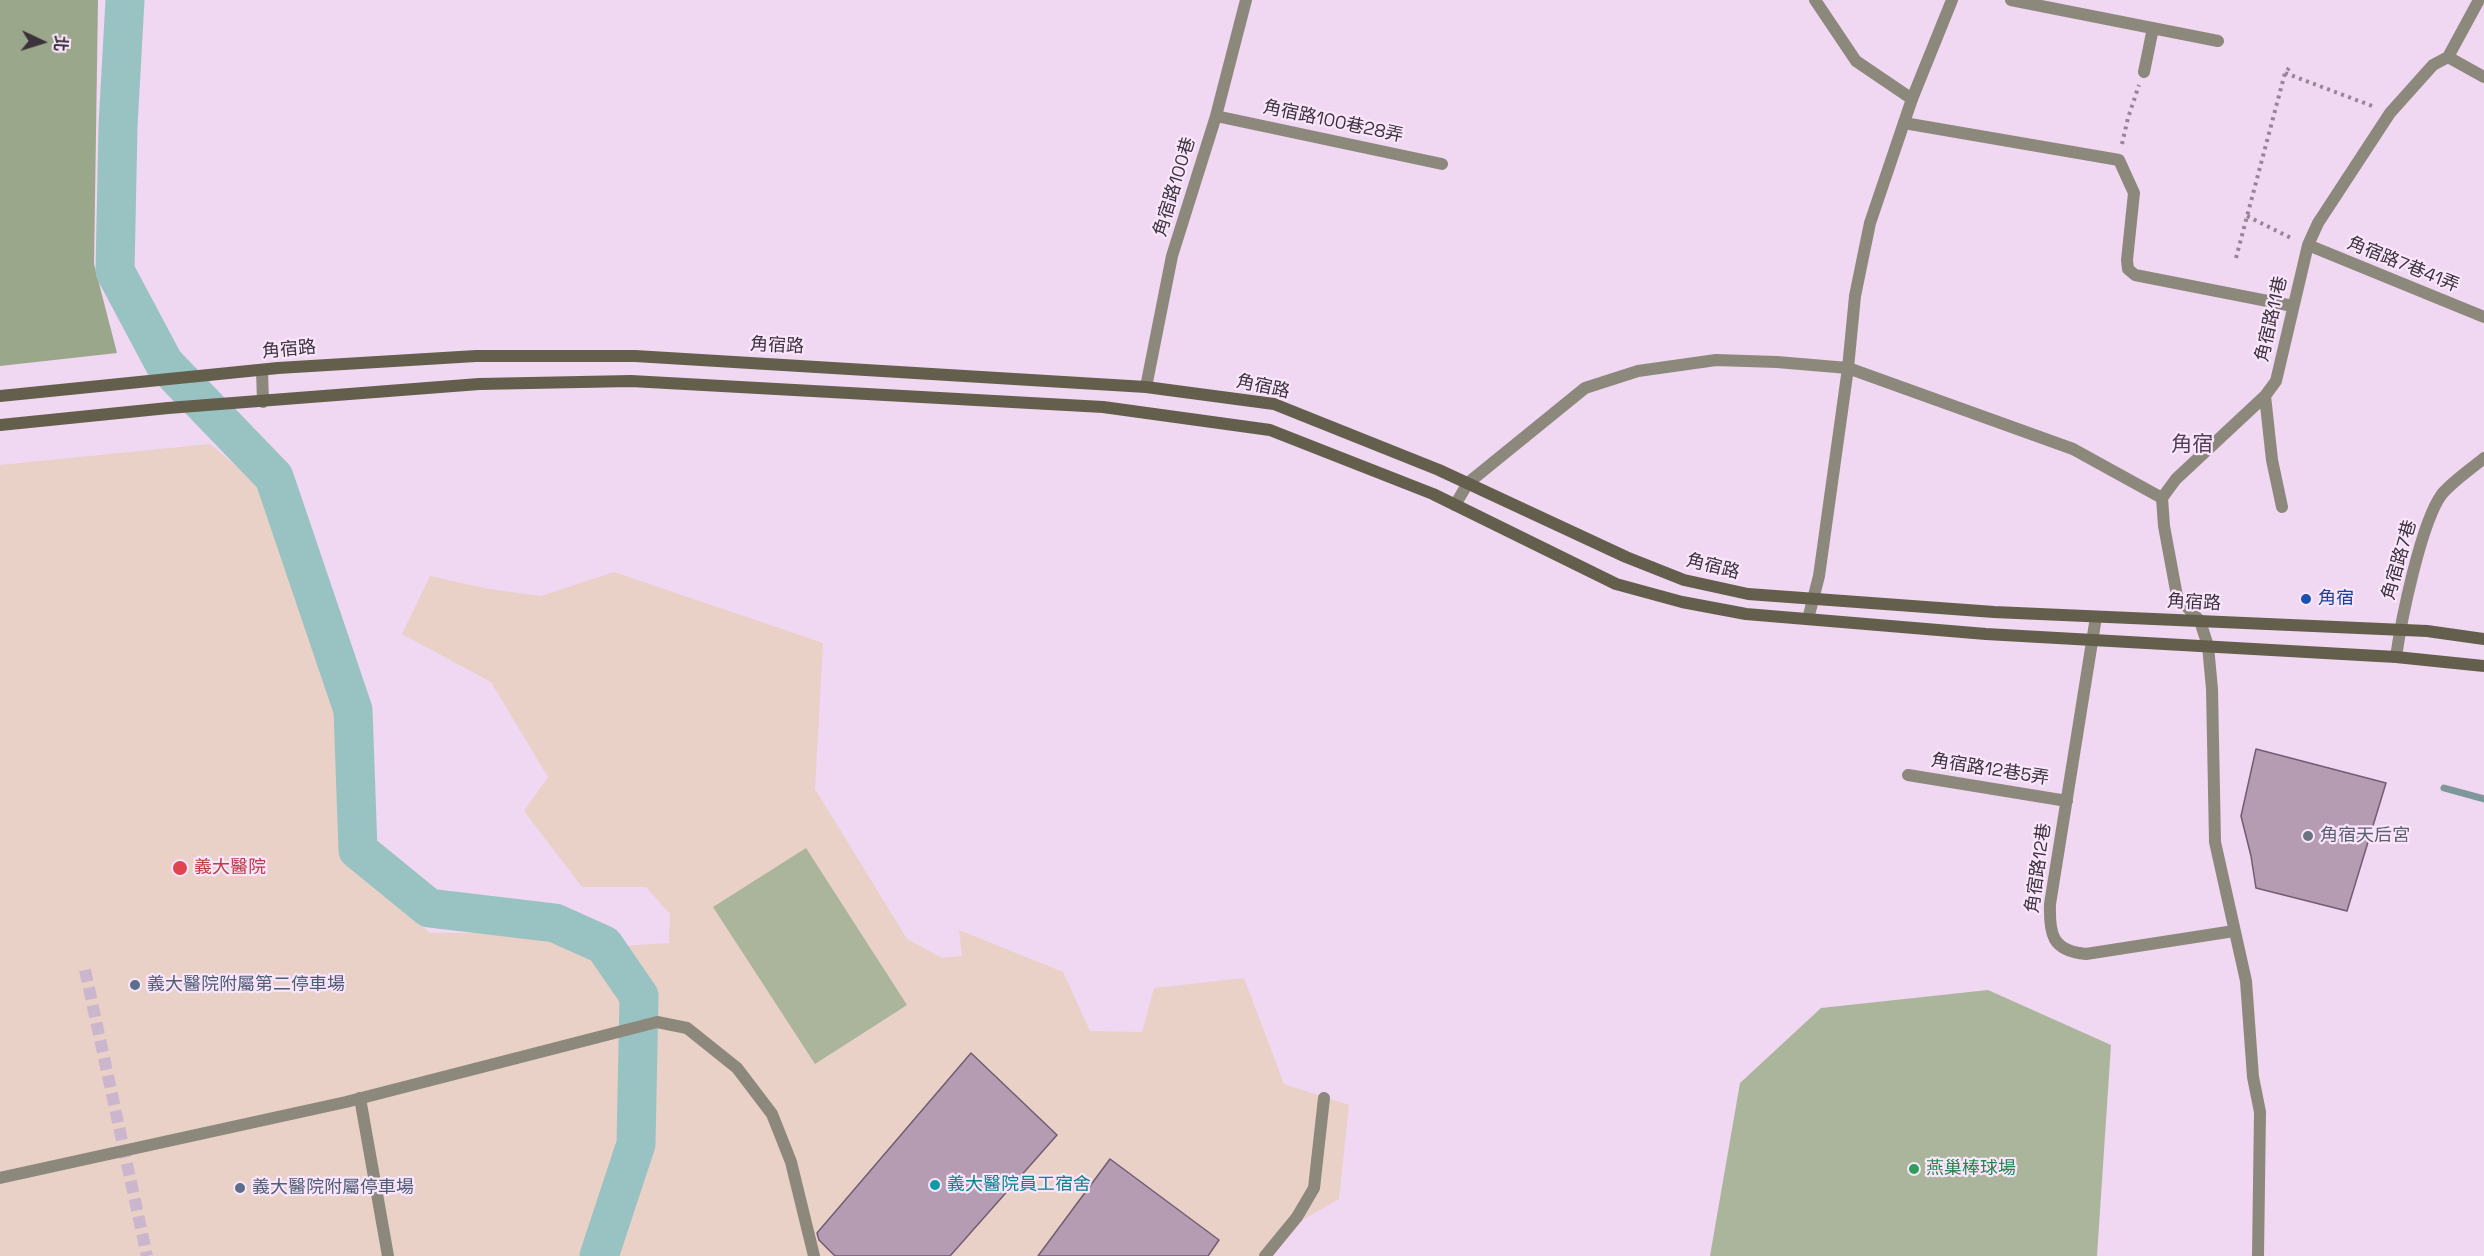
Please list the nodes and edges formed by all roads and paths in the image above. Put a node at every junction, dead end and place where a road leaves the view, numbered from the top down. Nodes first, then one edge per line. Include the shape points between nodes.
1 (1246, 0) edge
2 (1815, 0) edge
3 (1952, 0) edge
4 (2010, 0) edge
5 (2479, 0) edge
6 (2153, 28) junction
7 (2218, 41) dead end
8 (2448, 57) junction
9 (2289, 68) dead end
10 (2144, 72) joint
11 (2285, 73) junction
12 (2484, 77) edge
13 (1912, 99) junction
14 (2390, 113) junction
15 (1216, 116) junction
16 (1904, 123) junction
17 (2119, 160) junction
18 (1442, 164) dead end
19 (2247, 216) junction
20 (2308, 245) junction
21 (2236, 258) dead end
22 (2293, 306) junction
23 (2484, 317) edge
24 (1848, 368) junction
25 (262, 370) junction
26 (1146, 387) junction
27 (0, 396) edge
28 (2265, 396) junction
29 (263, 402) junction
30 (0, 425) edge
31 (2484, 458) edge
32 (1468, 483) junction
33 (2162, 498) junction
34 (1455, 505) junction
35 (2282, 507) dead end
36 (1812, 600) junction
37 (2096, 616) junction
38 (1809, 619) junction
39 (2200, 621) junction
40 (2400, 630) junction
41 (2092, 639) junction
42 (2484, 639) edge
43 (2208, 646) junction
44 (2396, 657) junction
45 (2484, 666) edge
46 (1908, 775) dead end
47 (2067, 801) junction
48 (2234, 932) junction
49 (360, 1098) junction
50 (1324, 1098) dead end
51 (0, 1178) edge
52 (388, 1256) edge
53 (814, 1256) edge
54 (1265, 1256) edge
55 (2258, 1256) edge

1 - 15 street, 角宿路100巷
2 - 13 street via 1856,61
3 - 13 street
4 - 6 street
5 - 8 street, 角宿路11巷
6 - 7 street
6 - 10 street
8 - 12 street
8 - 14 street, 角宿路11巷 via 2433,65
9 - 11 path
10 - 17 path
11 - 14 path
11 - 19 path
13 - 16 street
14 - 20 street, 角宿路11巷 via 2318,223
15 - 18 street, 角宿路100巷28弄
15 - 26 street, 角宿路100巷 via 1172,256
16 - 17 street
16 - 24 street via 1870,223 1855,296
17 - 22 street via 2134,193 2128,269 2135,274
19 - 20 path
19 - 21 path
20 - 22 street, 角宿路11巷
20 - 23 street, 角宿路7巷41弄
22 - 28 street, 角宿路11巷 via 2276,381
24 - 32 street via 1716,360 1638,371 1585,388
24 - 33 street via 2073,448
24 - 36 street via 1819,576
25 - 26 main road, 角宿路 via 476,356 635,356
25 - 27 main road, 角宿路
25 - 29 street
26 - 32 main road, 角宿路 via 1274,404
28 - 33 street, 角宿路11巷 via 2176,478
28 - 35 street
29 - 30 main road
29 - 34 main road via 479,384 631,381 1103,406 1270,430
31 - 40 street, 角宿路7巷 via 2443,494 2427,524
32 - 34 street
32 - 36 main road, 角宿路 via 1684,580 1748,594
33 - 39 street via 2177,596
34 - 38 main road via 1616,584 1746,614
36 - 37 main road, 角宿路
36 - 38 street
37 - 39 main road, 角宿路
37 - 41 street, 角宿路12巷
38 - 41 main road
39 - 40 main road, 角宿路
39 - 43 street
40 - 42 main road, 角宿路
40 - 44 street, 角宿路7巷
41 - 43 main road
41 - 47 street, 角宿路12巷
43 - 44 main road
43 - 48 street via 2215,842
44 - 45 main road
46 - 47 street, 角宿路12巷5弄
47 - 48 street, 角宿路12巷 via 2049,921 2053,938 2064,950 2086,954
48 - 55 street via 2246,981 2253,1077 2260,1112
49 - 51 street
49 - 52 street
49 - 53 street via 657,1022 687,1028 737,1068 772,1114 791,1162
50 - 54 street via 1314,1188

